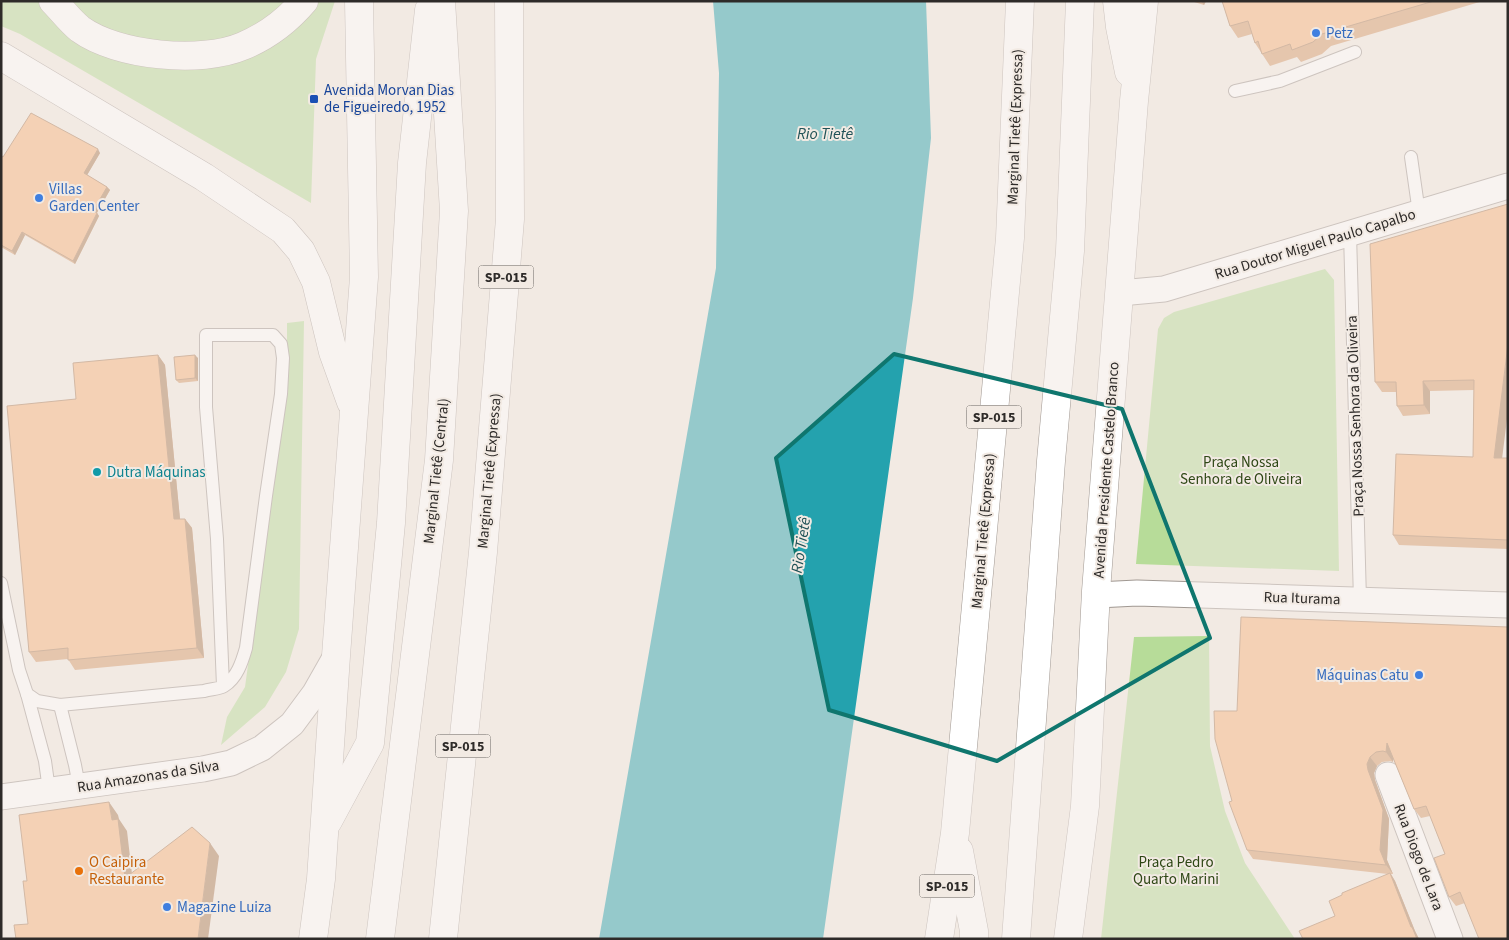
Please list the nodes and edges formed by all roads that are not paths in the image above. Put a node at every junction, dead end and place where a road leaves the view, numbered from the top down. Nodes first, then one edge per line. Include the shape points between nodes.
1 (53, 1) edge
2 (304, 1) edge
3 (359, 1) edge
4 (430, 1) edge
5 (441, 1) edge
6 (509, 1) edge
7 (1020, 1) edge
8 (1080, 1) edge
9 (1117, 1) edge
10 (1144, 1) edge
11 (1355, 52) dead end
12 (1, 56) edge
13 (1235, 91) dead end
14 (1134, 101) junction
15 (1411, 157) dead end
16 (1508, 186) edge
17 (1419, 212) junction
18 (1350, 234) junction
19 (1120, 293) junction
20 (354, 410) junction
21 (1, 583) edge
22 (1096, 595) junction
23 (1360, 600) junction
24 (1508, 605) edge
25 (336, 656) junction
26 (223, 686) junction
27 (27, 694) junction
28 (60, 704) junction
29 (1388, 775) dead end
30 (79, 786) junction
31 (49, 790) junction
32 (1, 797) edge
33 (324, 828) junction
34 (955, 833) junction
35 (313, 939) edge
36 (380, 939) edge
37 (442, 939) edge
38 (939, 939) edge
39 (974, 939) edge
40 (1016, 939) edge
41 (1068, 939) edge
42 (1450, 939) edge

1 - 2 highway via 80,29 113,46 153,54 183,55 213,54 241,47 270,33
3 - 20 highway via 364,277
4 - 33 highway via 412,163 391,523 370,743
5 - 36 highway, Marginal Tietê (Central) via 454,211 439,460
6 - 37 highway, Marginal Tietê (Expressa) / SP-015 via 510,219 483,552
7 - 34 highway, Marginal Tietê (Expressa) / SP-015 via 1010,238
8 - 40 highway via 1070,251 1051,461
9 - 14 highway
10 - 14 highway, Avenida Presidente Castelo Branco
11 - 13 lane via 1280,81
12 - 20 highway via 204,177 283,230 301,251 316,282 333,352
14 - 19 highway, Avenida Presidente Castelo Branco
15 - 17 lane
16 - 17 street, Rua Doutor Miguel Paulo Capalbo
17 - 18 street, Rua Doutor Miguel Paulo Capalbo
18 - 19 street, Rua Doutor Miguel Paulo Capalbo via 1164,290
18 - 23 lane, Praça Nossa Senhora da Oliveira
19 - 22 highway, Avenida Presidente Castelo Branco
20 - 25 highway
21 - 27 lane
22 - 23 street, Rua Iturama via 1137,593
22 - 41 highway, Avenida Presidente Castelo Branco via 1085,806
23 - 24 street, Rua Iturama
25 - 30 street, Rua Amazonas da Silva via 292,724 262,748 231,763 203,769
25 - 33 highway
26 - 26 lane via 217,539 206,407 206,334 274,335 281,344 283,358 281,394 248,629 242,664
26 - 28 lane via 204,691
27 - 28 lane via 37,701
27 - 31 lane via 45,761
28 - 30 lane
29 - 42 street, Rua Diogo de Lara
30 - 31 street, Rua Amazonas da Silva
31 - 32 street, Rua Amazonas da Silva
33 - 35 highway
34 - 38 highway, Marginal Tietê (Expressa) / SP-015
34 - 39 highway

